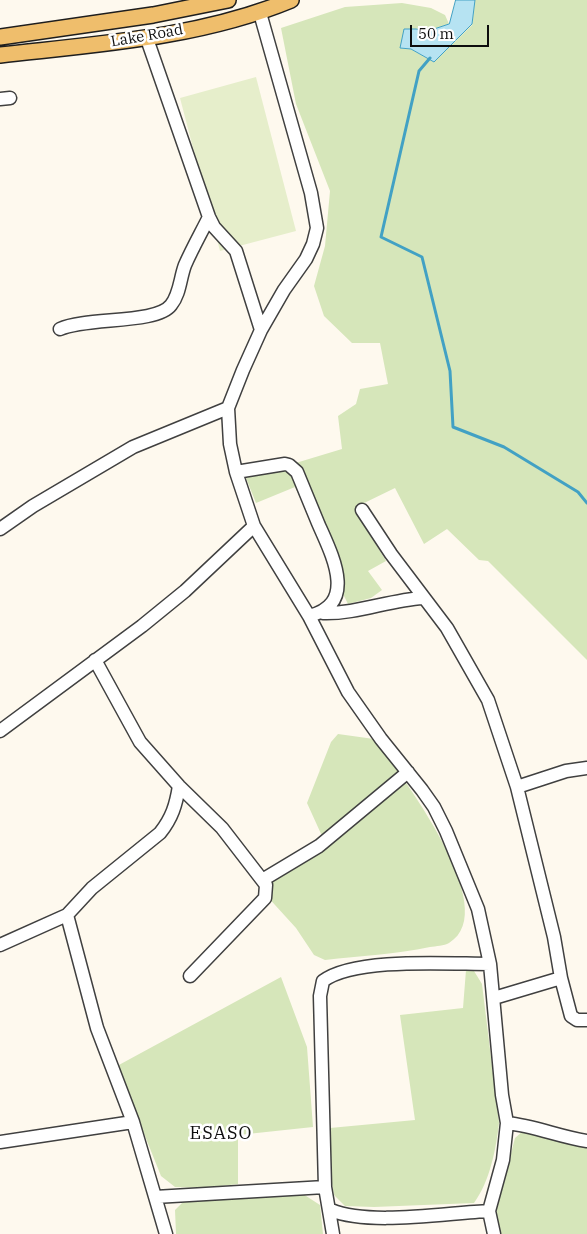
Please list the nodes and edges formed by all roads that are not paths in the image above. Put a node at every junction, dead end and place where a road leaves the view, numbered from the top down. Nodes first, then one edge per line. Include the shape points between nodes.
1 (228, 0) edge
2 (291, 0) edge
3 (260, 13) junction
4 (0, 37) edge
5 (147, 40) junction
6 (0, 55) edge
7 (209, 217) junction
8 (60, 328) dead end
9 (261, 330) junction
10 (228, 408) junction
11 (236, 472) junction
12 (362, 510) dead end
13 (254, 526) junction
14 (0, 529) edge
15 (423, 598) junction
16 (323, 613) junction
17 (309, 616) junction
18 (95, 660) junction
19 (0, 731) edge
20 (587, 768) edge
21 (408, 772) junction
22 (179, 786) junction
23 (517, 786) junction
24 (264, 879) junction
25 (67, 915) junction
26 (0, 945) edge
27 (490, 964) junction
28 (190, 976) dead end
29 (561, 978) junction
30 (494, 998) junction
31 (587, 1020) edge
32 (133, 1122) junction
33 (507, 1123) junction
34 (587, 1141) edge
35 (0, 1142) edge
36 (325, 1187) junction
37 (155, 1197) junction
38 (330, 1210) junction
39 (489, 1211) junction
40 (166, 1234) edge
41 (333, 1234) edge
42 (494, 1234) edge

1 - 4 main road, Lake Road via 153,15
2 - 3 main road, Lake Road
3 - 5 main road, Lake Road
3 - 9 street via 317,222 316,236 306,259
5 - 6 main road, Lake Road
5 - 7 street
7 - 8 street via 185,267 177,295 164,312 152,316 82,322
7 - 9 street via 236,251
9 - 10 street
10 - 11 street
10 - 14 street via 133,448
11 - 13 street
11 - 16 street via 285,464 297,472 338,576 338,588
12 - 15 street
13 - 17 street
13 - 18 street via 185,591
15 - 16 street via 401,599 343,613
15 - 23 street via 447,628 488,700
16 - 17 street
17 - 21 street via 348,692 380,739
18 - 19 street
18 - 22 street via 140,742
20 - 23 street
21 - 24 street via 319,846
21 - 27 street via 446,831 478,909
22 - 24 street via 222,828
22 - 25 street via 175,808 160,833 92,888
23 - 29 street
24 - 28 street via 265,898
25 - 26 street
25 - 32 street via 98,1028
27 - 30 street
27 - 36 street via 396,963 335,974 323,981 320,996
29 - 30 street
29 - 31 street via 571,1016
30 - 33 street
32 - 35 street
32 - 37 street
33 - 34 street via 534,1126
33 - 39 street via 504,1160
36 - 37 street
36 - 38 street
37 - 40 street
38 - 39 street via 370,1218
38 - 41 street
39 - 42 street

